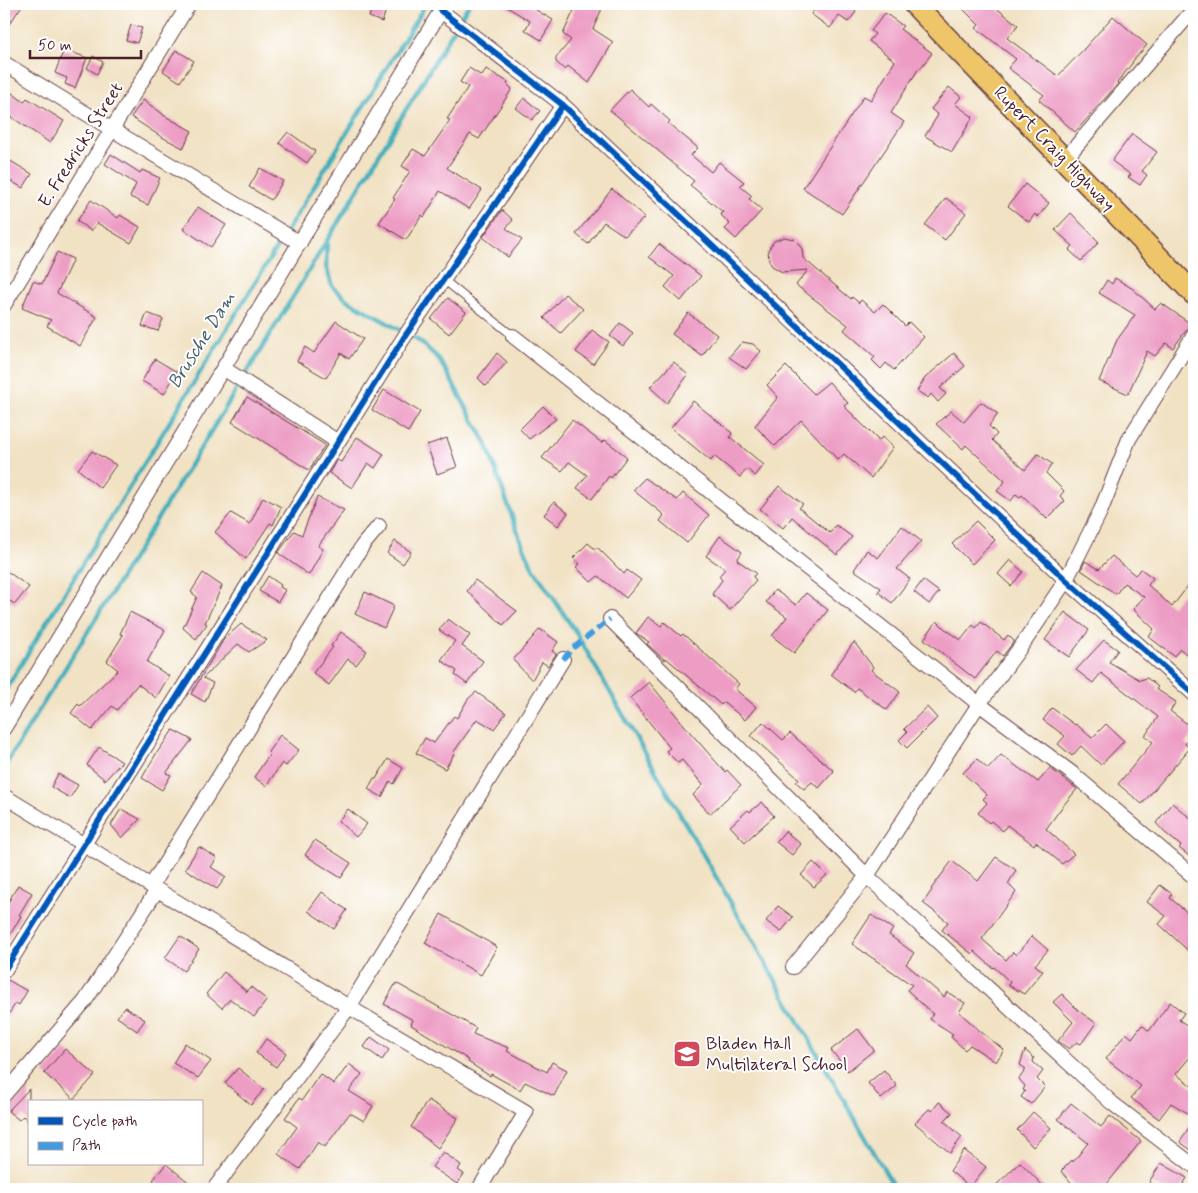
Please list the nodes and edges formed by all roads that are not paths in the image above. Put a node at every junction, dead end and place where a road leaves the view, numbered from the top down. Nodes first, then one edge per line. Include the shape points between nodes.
1 (190, 4) edge
2 (914, 4) edge
3 (1194, 9) edge
4 (444, 10) edge
5 (4, 62) edge
6 (563, 105) junction
7 (113, 130) junction
8 (1065, 159) junction
9 (300, 242) junction
10 (444, 280) junction
11 (1194, 294) edge
12 (4, 305) edge
13 (1194, 335) edge
14 (514, 336) joint
15 (223, 368) junction
16 (338, 442) junction
17 (379, 526) dead end
18 (1066, 580) junction
19 (610, 619) dead end
20 (563, 659) dead end
21 (1194, 694) edge
22 (979, 704) junction
23 (4, 728) edge
24 (4, 796) edge
25 (83, 844) junction
26 (867, 876) junction
27 (1194, 878) edge
28 (154, 888) junction
29 (793, 967) dead end
30 (4, 972) edge
31 (349, 1007) junction
32 (4, 1095) edge
33 (1194, 1166) edge
34 (214, 1189) edge
35 (479, 1189) edge

1 - 7 street, E. Fredricks Street
2 - 8 main road, Rupert Craig Highway
3 - 8 street
4 - 6 street
4 - 9 street
5 - 7 street
6 - 10 street
6 - 18 street
7 - 9 street
7 - 12 street, E. Fredricks Street
8 - 11 main road, Rupert Craig Highway
9 - 15 street
10 - 14 lane
10 - 16 street
13 - 18 street via 1129,439 1101,510
14 - 22 street
15 - 16 street
15 - 23 street
16 - 25 street
17 - 28 street via 363,545
18 - 21 street
18 - 22 street
19 - 26 street
20 - 31 street
22 - 26 street
22 - 27 street via 1073,774
24 - 25 street
25 - 28 street
25 - 30 street
26 - 29 street
26 - 33 street via 1112,1103
28 - 31 street
28 - 32 street via 85,1000
31 - 34 street
31 - 35 street via 526,1112

